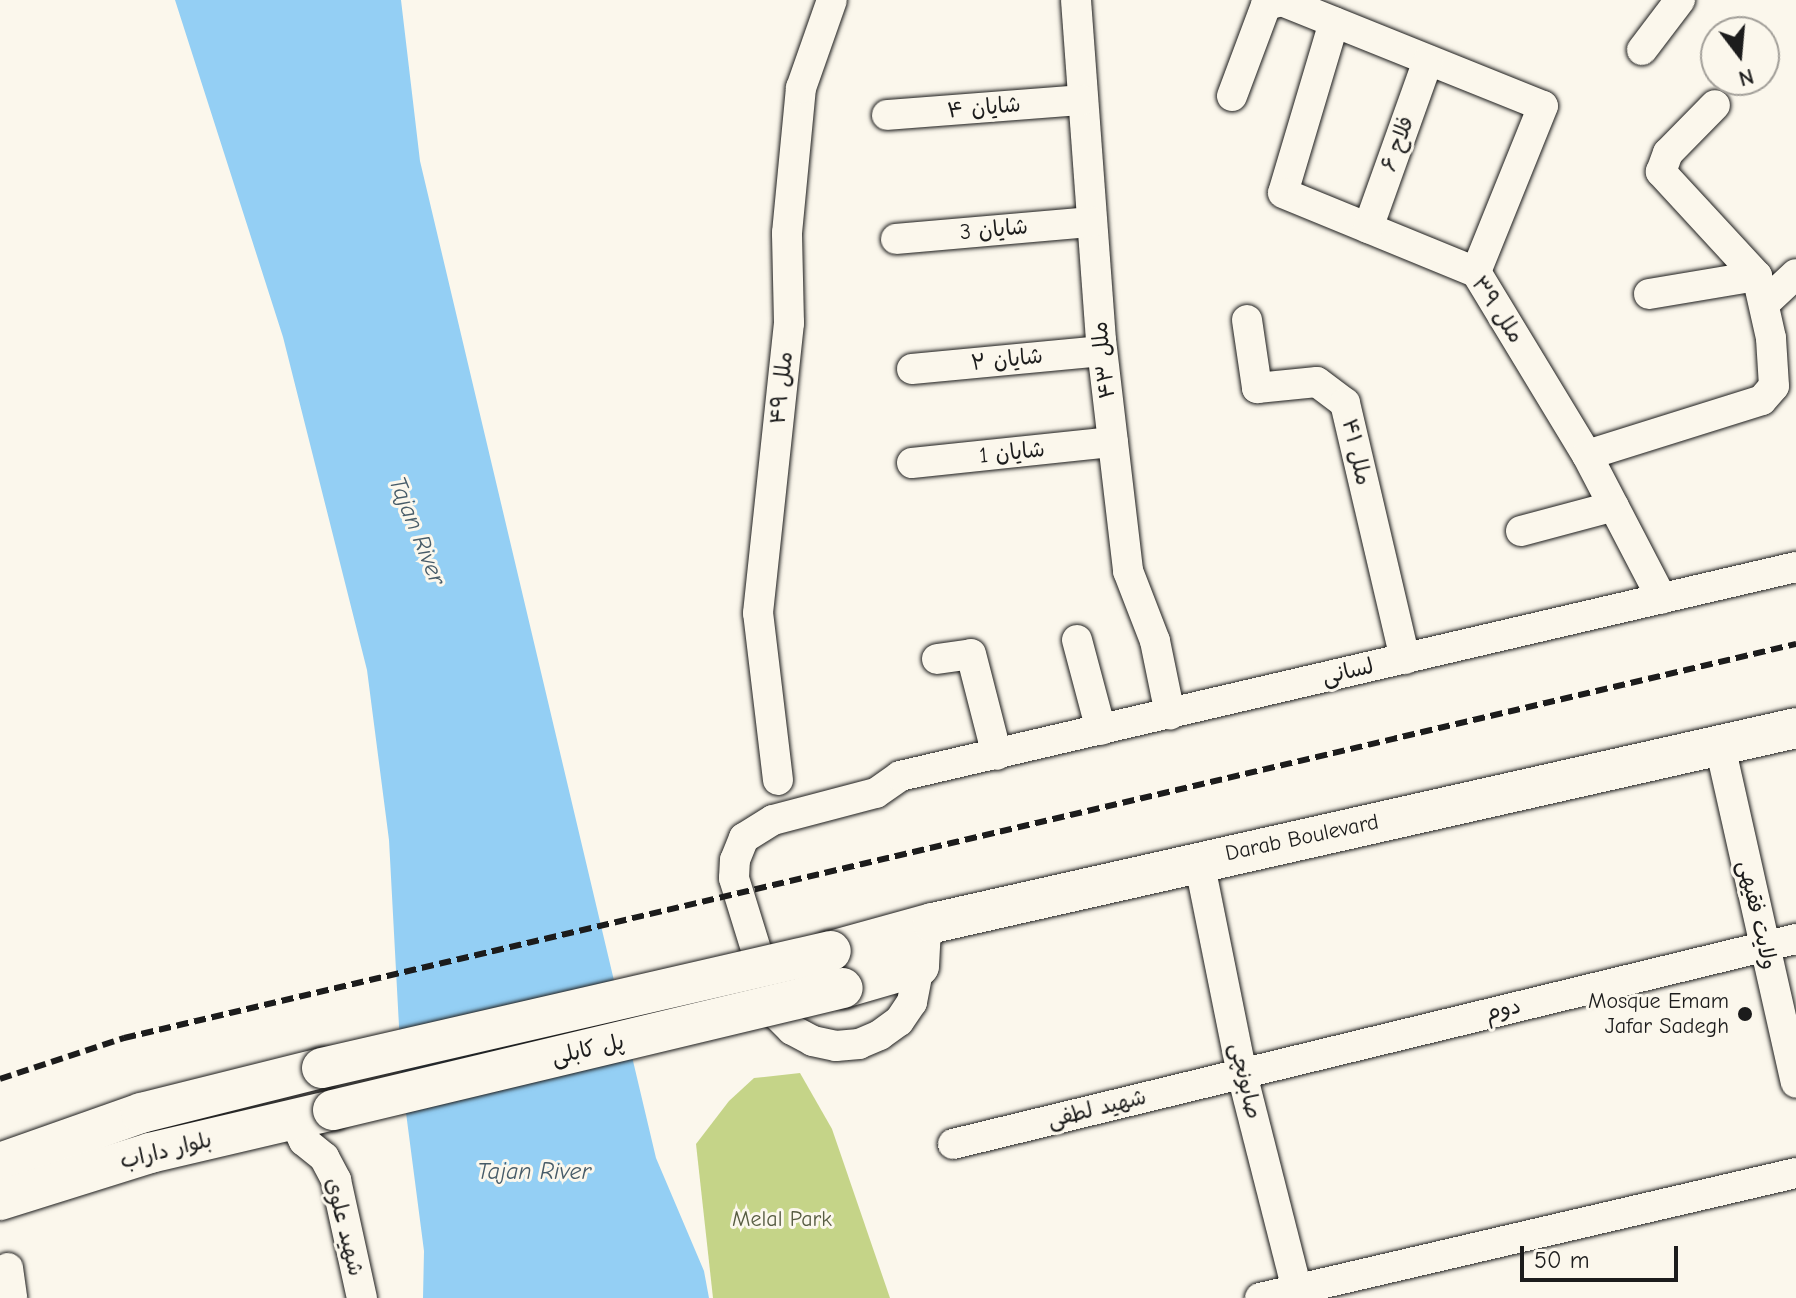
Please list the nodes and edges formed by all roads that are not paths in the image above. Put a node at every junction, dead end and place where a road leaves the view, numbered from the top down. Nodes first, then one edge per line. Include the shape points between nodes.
1 (832, 0) edge
2 (1076, 0) edge
3 (1680, 0) edge
4 (1334, 22) junction
5 (1642, 50) dead end
6 (1428, 60) junction
7 (1232, 96) dead end
8 (1081, 100) junction
9 (1715, 105) dead end
10 (887, 115) dead end
11 (1091, 222) junction
12 (1368, 228) junction
13 (896, 239) dead end
14 (1476, 272) junction
15 (1796, 274) edge
16 (1761, 289) junction
17 (1649, 294) dead end
18 (1247, 320) dead end
19 (1102, 351) junction
20 (912, 369) dead end
21 (1113, 442) junction
22 (1587, 455) junction
23 (912, 463) dead end
24 (1614, 506) junction
25 (1521, 531) dead end
26 (1796, 567) edge
27 (1662, 599) junction
28 (1077, 640) dead end
29 (937, 659) dead end
30 (1405, 659) junction
31 (1170, 714) junction
32 (1796, 728) edge
33 (1101, 730) junction
34 (1720, 746) junction
35 (1796, 750) edge
36 (997, 755) junction
37 (778, 780) dead end
38 (1199, 861) junction
39 (933, 923) junction
40 (1796, 939) edge
41 (1764, 947) junction
42 (831, 951) joint
43 (919, 966) junction
44 (322, 1068) joint
45 (1242, 1074) junction
46 (1796, 1083) edge
47 (333, 1110) joint
48 (294, 1120) junction
49 (953, 1144) dead end
50 (0, 1163) edge
51 (1796, 1173) edge
52 (0, 1200) edge
53 (1297, 1294) edge
54 (362, 1298) edge
55 (1260, 1298) edge

1 - 37 street, ملل ۴۹ via 801,88 787,233 789,323 758,613
2 - 8 street, ملل ۴۳
3 - 5 street
4 - 6 street
4 - 7 street via 1282,1 1266,5
4 - 12 street, ملل ۳۹ via 1283,193
6 - 12 street, فلاح ۶
6 - 14 street via 1543,106
8 - 10 street, شایان ۴
8 - 11 street, ملل ۴۳
9 - 16 street via 1668,153 1661,172
11 - 13 street, شایان 3
11 - 19 street, ملل ۴۳
12 - 14 street, ملل ۳۹
14 - 22 street, ملل ۳۹
15 - 16 street
16 - 17 street
16 - 22 street via 1774,386 1762,400
18 - 30 street, ملل ۴۱ via 1257,388 1317,382 1345,403
19 - 20 street, شایان ۲
19 - 21 street, ملل ۴۳
21 - 23 street, شایان 1
21 - 31 street, ملل ۴۳ via 1128,571 1155,641
22 - 24 street, ملل ۳۹
24 - 25 street
24 - 27 street, ملل ۳۹
26 - 27 street, لسانی
27 - 30 street, لسانی
28 - 33 street
29 - 36 street via 971,654
30 - 31 street, لسانی
31 - 33 street, لسانی
32 - 34 main road, Darab Boulevard
33 - 36 street, لسانی
34 - 35 main road, Darab Boulevard via 1762,758
34 - 38 main road, Darab Boulevard
34 - 41 street, ولایت فقیهی
36 - 43 street, لسانی via 900,776 876,793 773,820 744,838 735,860 734,878 776,1014 792,1030 836,1046 880,1035 912,1002
38 - 39 main road, Darab Boulevard
38 - 45 street, صابونچی
39 - 42 main road, Darab Boulevard
39 - 43 main road via 921,932
40 - 41 street, دوم
41 - 45 street, دوم
41 - 46 street, ولایت فقیهی
42 - 44 main road, پل کابلی, bridge
43 - 47 main road, پل کابلی, bridge
44 - 50 main road, بلوار داراب via 141,1113
45 - 49 street, شهید لطفی
45 - 53 street, صابونچی
47 - 48 main road, بلوار داراب
48 - 52 main road, بلوار داراب via 150,1153
48 - 54 street, شهید علوی via 336,1180
51 - 53 street
53 - 55 street

